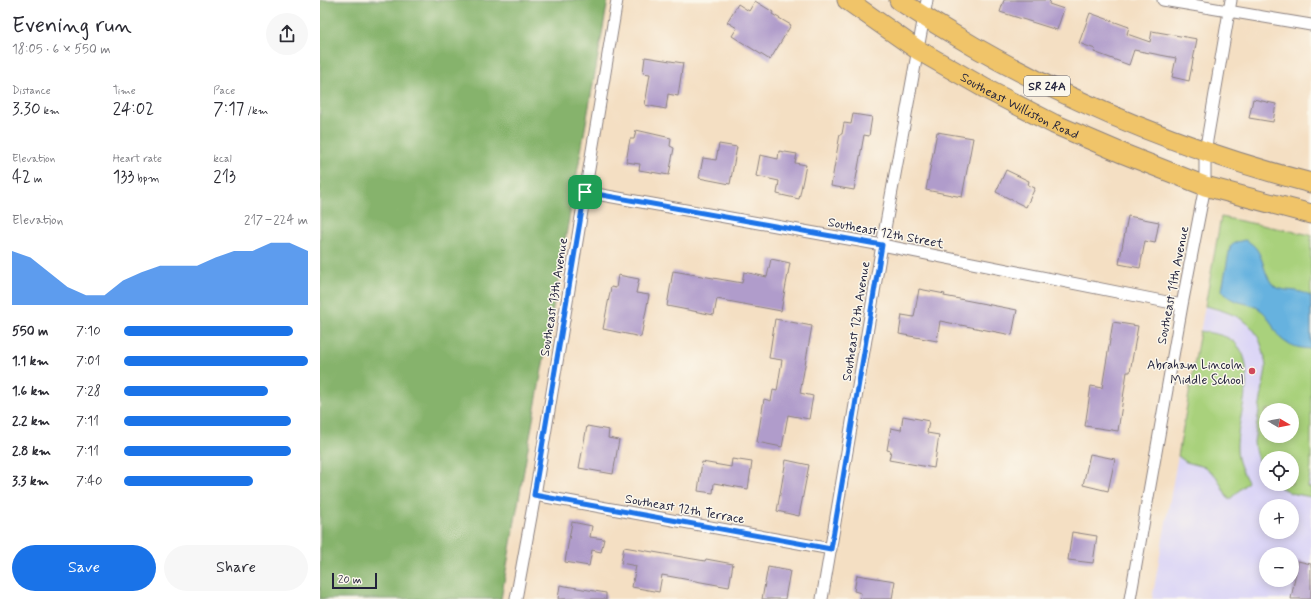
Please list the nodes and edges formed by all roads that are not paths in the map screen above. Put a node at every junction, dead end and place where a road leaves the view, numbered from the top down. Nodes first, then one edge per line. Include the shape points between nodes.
1 (617, 0) edge
2 (848, 0) edge
3 (899, 0) edge
4 (1163, 0) edge
5 (1231, 0) edge
6 (925, 9) edge
7 (1228, 12) junction
8 (1311, 25) edge
9 (918, 50) junction
10 (1206, 152) junction
11 (1311, 183) edge
12 (1205, 186) junction
13 (585, 192) junction
14 (1311, 214) edge
15 (882, 245) junction
16 (1182, 305) junction
17 (534, 495) junction
18 (831, 549) junction
19 (516, 599) edge
20 (822, 599) edge
21 (1130, 599) edge

1 - 13 street, Southeast 13th Avenue
2 - 9 highway, Southeast Williston Road / SR 24A
3 - 6 highway, SR 24A
4 - 7 street
5 - 7 street, Southeast 11th Avenue
6 - 9 street, Southeast 12th Avenue
6 - 10 highway, SR 24A via 998,61 1132,125
7 - 8 street
7 - 10 street, Southeast 11th Avenue
9 - 12 highway, Southeast Williston Road / SR 24A via 1054,124
9 - 15 street, Southeast 12th Avenue
10 - 11 highway, SR 24A via 1263,171
10 - 12 street, Southeast 11th Avenue
12 - 14 highway, SR 24A
12 - 16 street, Southeast 11th Avenue
13 - 15 street, Southeast 12th Street
13 - 17 street, Southeast 13th Avenue
15 - 16 street, Southeast 12th Street
15 - 18 street, Southeast 12th Avenue
16 - 21 street, Southeast 11th Avenue
17 - 18 street, Southeast 12th Terrace
17 - 19 street, Southeast 13th Avenue
18 - 20 street, Southeast 12th Avenue

